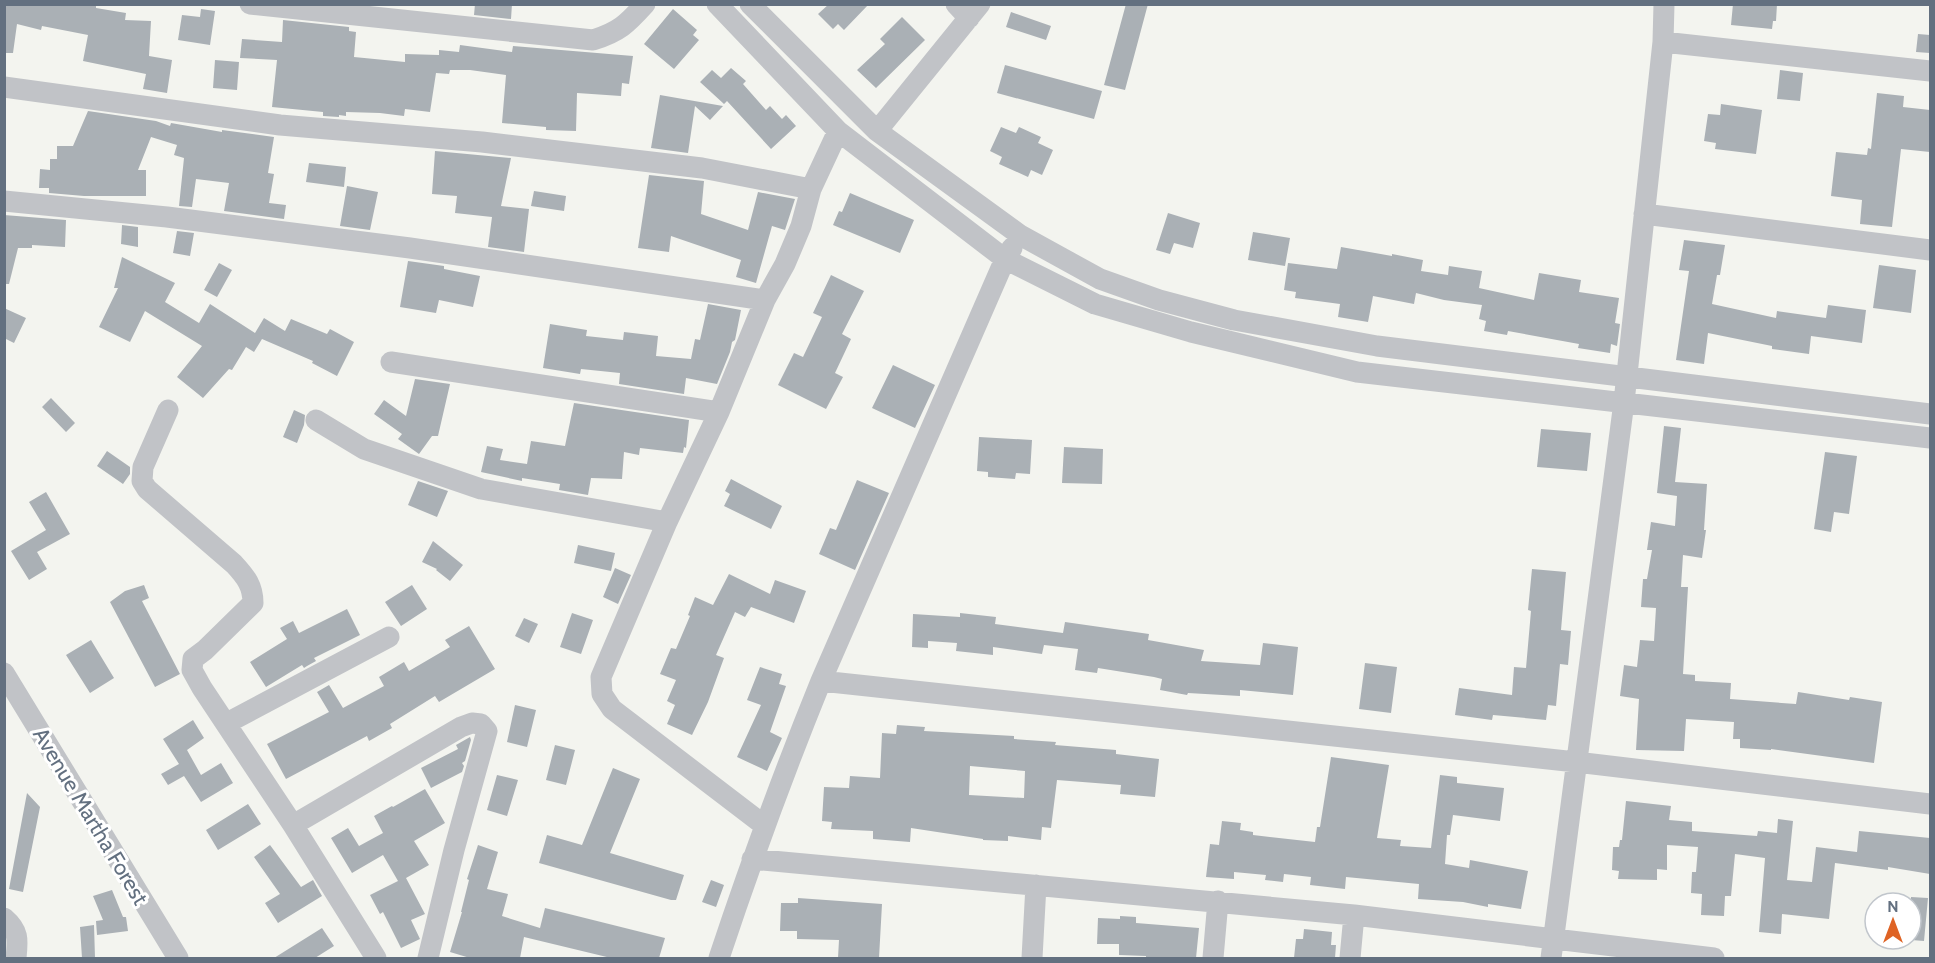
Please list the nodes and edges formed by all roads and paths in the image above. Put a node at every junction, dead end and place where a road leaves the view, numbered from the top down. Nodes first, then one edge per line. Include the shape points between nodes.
1 (250, 4) edge
2 (645, 4) edge
3 (717, 4) edge
4 (750, 4) edge
5 (1663, 5) edge
6 (969, 9) edge
7 (1663, 42) junction
8 (1930, 71) edge
9 (4, 87) edge
10 (838, 131) junction
11 (877, 131) junction
12 (811, 189) junction
13 (4, 201) edge
14 (1644, 214) junction
15 (1020, 235) junction
16 (1930, 250) edge
17 (1005, 259) junction
18 (765, 300) junction
19 (391, 362) dead end
20 (1626, 377) junction
21 (1624, 402) junction
22 (168, 410) dead end
23 (719, 412) junction
24 (1930, 414) edge
25 (316, 420) dead end
26 (1930, 438) edge
27 (667, 522) junction
28 (389, 637) dead end
29 (4, 673) edge
30 (821, 681) junction
31 (226, 723) junction
32 (1576, 762) junction
33 (1930, 804) edge
34 (293, 825) junction
35 (765, 826) junction
36 (752, 859) junction
37 (1036, 885) junction
38 (1218, 902) junction
39 (1354, 915) junction
40 (4, 918) edge
41 (1552, 948) edge
42 (16, 958) edge
43 (178, 958) edge
44 (376, 958) edge
45 (428, 958) edge
46 (719, 958) edge
47 (1032, 958) edge
48 (1213, 958) edge
49 (1350, 958) edge
50 (1714, 958) edge

1 - 2 street via 593,40 612,35
3 - 10 street
4 - 11 street
5 - 7 street
6 - 11 street
7 - 8 street
7 - 14 street
9 - 12 street via 280,125 482,142 702,168
10 - 12 street
10 - 17 street
11 - 15 street
12 - 18 street via 801,226
13 - 18 street via 364,242
14 - 16 street
14 - 20 street
15 - 17 street
15 - 20 street via 1100,279 1234,320 1377,345
17 - 21 street via 1095,304 1191,333 1357,372
17 - 30 street
18 - 23 street
19 - 23 street
20 - 21 street
20 - 24 street
21 - 26 street
21 - 32 street
22 - 31 street via 143,467 142,481 234,564 253,590 253,603 193,659 192,670
23 - 27 street
25 - 27 street via 364,450 482,489
27 - 35 street via 601,677 602,694 612,709
28 - 31 street
29 - 43 street, Avenue Martha Forest
30 - 32 street
30 - 35 street
31 - 34 street
32 - 33 street
32 - 41 street
34 - 44 street
34 - 45 street via 461,727 481,724 486,731
35 - 36 street
36 - 37 street
36 - 46 street
37 - 38 street
37 - 47 street
38 - 39 street
38 - 48 street
39 - 41 street
39 - 49 street
40 - 42 street via 15,928
41 - 50 street

